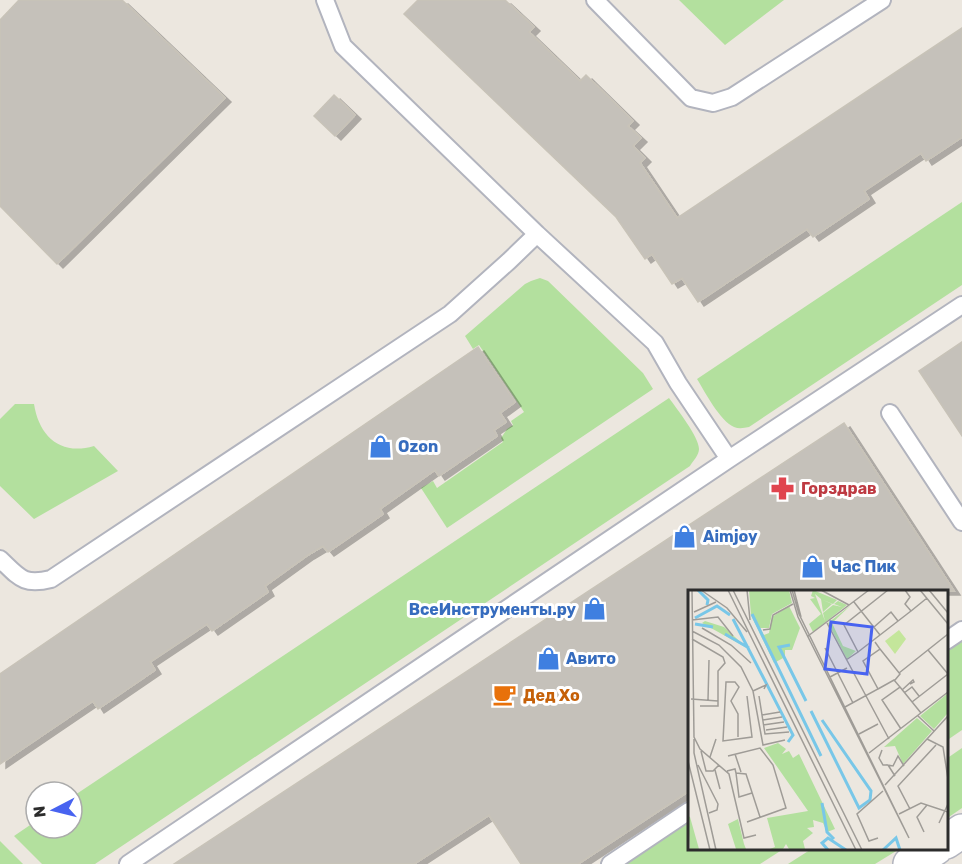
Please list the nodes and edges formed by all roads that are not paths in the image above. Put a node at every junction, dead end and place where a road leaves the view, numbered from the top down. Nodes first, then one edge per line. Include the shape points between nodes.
1 (325, 0) edge
2 (595, 0) edge
3 (882, 0) edge
4 (537, 234) junction
5 (962, 305) edge
6 (890, 413) dead end
7 (729, 459) junction
8 (962, 522) edge
9 (0, 559) edge
10 (962, 630) edge
11 (947, 639) edge
12 (688, 812) edge
13 (962, 831) edge
14 (947, 841) edge
15 (934, 849) edge
16 (128, 864) edge
17 (610, 864) edge
18 (910, 864) edge

1 - 4 lane via 343,46
2 - 3 lane via 691,98 713,103 732,97
4 - 7 lane via 655,343
4 - 9 lane via 450,314 51,579 28,582
5 - 7 lane
6 - 8 lane
7 - 16 lane
10 - 11 lane
12 - 17 lane
13 - 14 street
15 - 18 street

